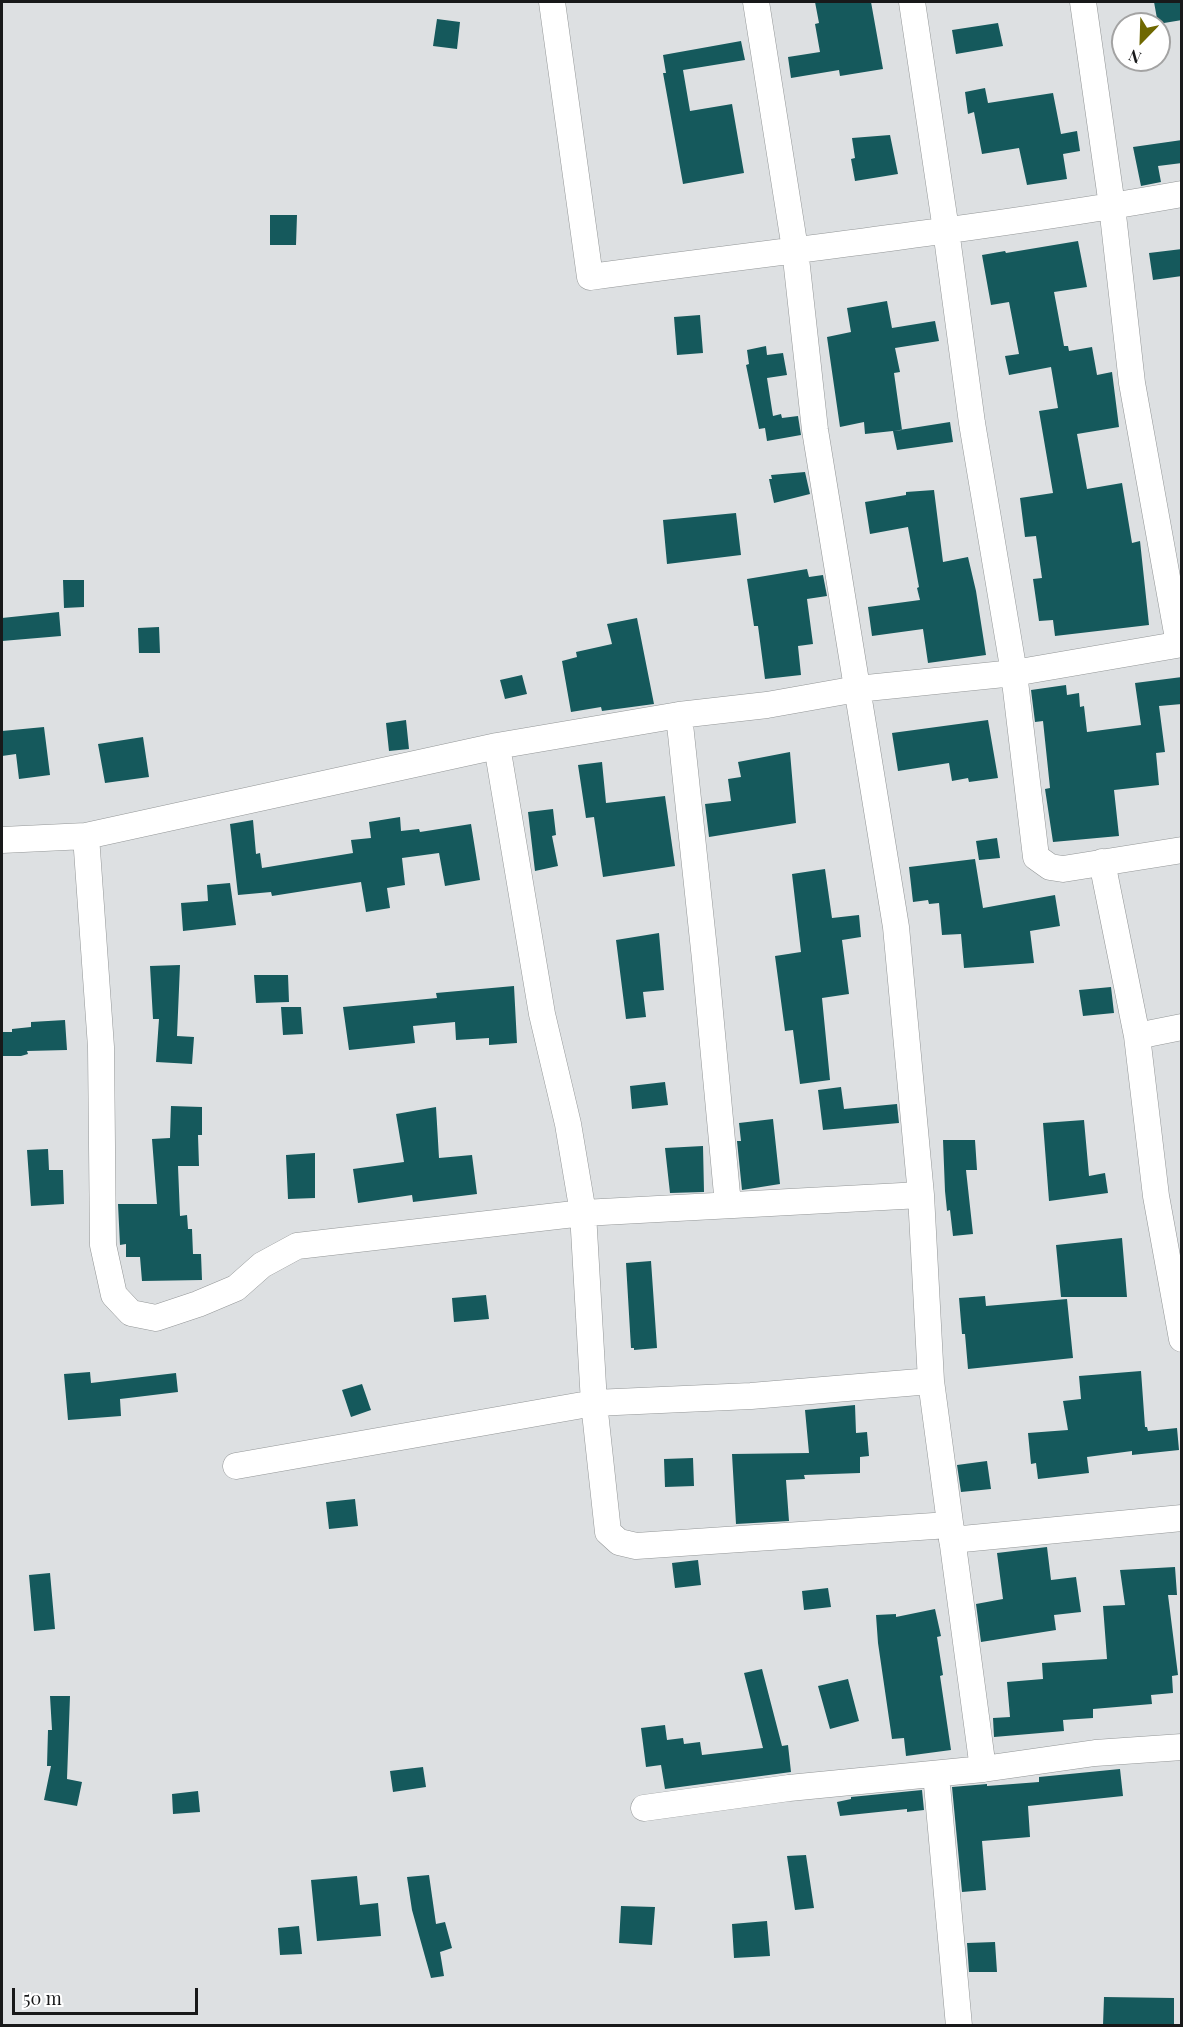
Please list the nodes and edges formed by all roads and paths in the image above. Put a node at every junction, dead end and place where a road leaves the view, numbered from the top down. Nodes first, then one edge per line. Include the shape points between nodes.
1 (552, 2) edge
2 (756, 2) edge
3 (912, 2) edge
4 (1083, 2) edge
5 (1182, 194) edge
6 (1112, 206) junction
7 (946, 230) junction
8 (795, 249) junction
9 (1180, 644) edge
10 (1014, 673) junction
11 (857, 689) junction
12 (679, 715) junction
13 (497, 746) junction
14 (86, 836) junction
15 (2, 840) edge
16 (1182, 850) edge
17 (1102, 862) junction
18 (1182, 1027) edge
19 (1137, 1036) junction
20 (921, 1195) junction
21 (729, 1205) junction
22 (583, 1213) junction
23 (1182, 1339) edge
24 (931, 1381) junction
25 (594, 1403) junction
26 (236, 1466) dead end
27 (1182, 1518) edge
28 (951, 1533) junction
29 (1182, 1748) edge
30 (983, 1770) junction
31 (936, 1774) junction
32 (644, 1808) dead end
33 (959, 2025) edge

1 - 8 street via 590,277
2 - 8 street
3 - 7 street
4 - 6 street
5 - 6 street
6 - 7 street
6 - 9 street via 1132,383
7 - 8 street
7 - 10 street via 972,423
8 - 11 street via 814,430
9 - 10 street
10 - 11 street
10 - 17 street via 1036,857 1050,867 1063,869
11 - 12 street
11 - 20 street via 896,927
12 - 13 street
12 - 21 street
13 - 14 street
13 - 22 street via 542,1014 568,1124
14 - 15 street
14 - 22 street via 101,1047 103,1245 114,1295 131,1313 156,1318 198,1305 236,1288 262,1265 297,1246
16 - 17 street
17 - 19 street
18 - 19 street
19 - 23 street via 1156,1196
20 - 21 street
20 - 24 street
21 - 22 street
22 - 25 street
24 - 25 street via 751,1396
24 - 28 street
25 - 26 street
25 - 28 street via 608,1532 619,1542 636,1546
27 - 28 street
28 - 30 street
29 - 30 street via 1095,1753
30 - 31 street
31 - 32 street via 789,1788
31 - 33 street

